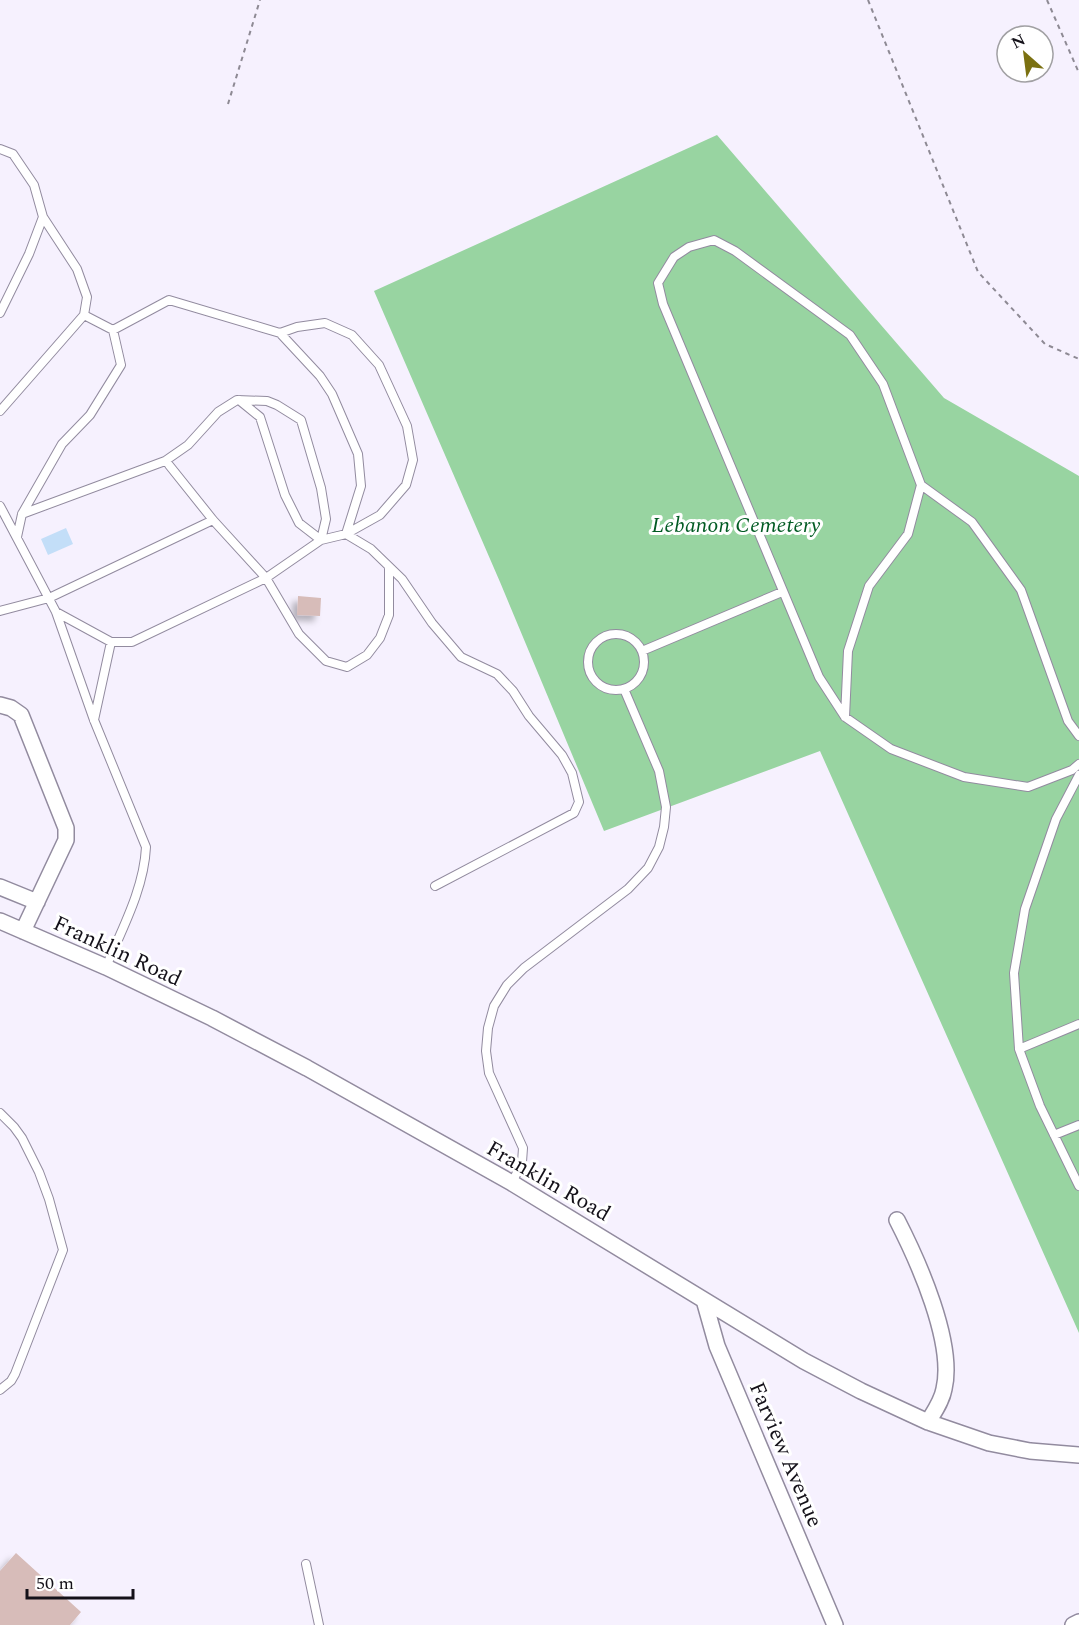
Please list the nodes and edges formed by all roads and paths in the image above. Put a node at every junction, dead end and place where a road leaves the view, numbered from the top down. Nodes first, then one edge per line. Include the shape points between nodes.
1 (260, 0) edge
2 (868, 0) edge
3 (1047, 0) edge
4 (1079, 73) edge
5 (228, 104) dead end
6 (0, 150) edge
7 (43, 217) junction
8 (0, 313) edge
9 (84, 315) junction
10 (113, 330) junction
11 (280, 333) junction
12 (1079, 359) edge
13 (237, 400) junction
14 (0, 411) edge
15 (168, 465) dead end
16 (921, 485) junction
17 (1, 511) edge
18 (22, 514) junction
19 (213, 520) junction
20 (346, 534) junction
21 (17, 537) junction
22 (321, 540) junction
23 (389, 567) junction
24 (266, 578) junction
25 (782, 592) junction
26 (49, 598) junction
27 (0, 611) edge
28 (56, 612) junction
29 (111, 642) junction
30 (642, 651) junction
31 (624, 690) junction
32 (0, 705) edge
33 (844, 717) junction
34 (94, 720) junction
35 (1079, 736) edge
36 (1079, 764) edge
37 (1079, 775) edge
38 (435, 886) dead end
39 (0, 887) edge
40 (37, 902) junction
41 (0, 921) edge
42 (23, 931) junction
43 (106, 967) junction
44 (1079, 1024) edge
45 (1019, 1049) junction
46 (0, 1113) edge
47 (1079, 1125) edge
48 (1054, 1135) junction
49 (512, 1184) junction
50 (1079, 1186) edge
51 (897, 1220) dead end
52 (704, 1299) junction
53 (0, 1390) edge
54 (928, 1422) junction
55 (1079, 1455) edge
56 (306, 1564) dead end
57 (1079, 1622) edge
58 (319, 1625) edge
59 (835, 1625) edge
60 (1073, 1625) edge

1 - 5 path
2 - 12 path via 978,272 1045,344
3 - 4 path
6 - 7 lane via 13,154 34,185
7 - 8 lane
7 - 9 lane via 77,269 87,297
9 - 10 lane
9 - 14 lane
10 - 11 lane via 169,300
10 - 18 lane via 121,366 90,415 63,444
11 - 20 lane via 332,394 358,454 361,486
11 - 20 lane via 325,323 352,335 379,365 407,426 413,460 406,485 380,515
13 - 18 lane via 218,412 188,445 165,461
13 - 22 lane via 260,417 285,495 299,522
13 - 22 lane via 267,401 301,420 321,488 326,519
15 - 19 lane
16 - 25 lane via 883,384 850,335 735,251 714,240 689,247 674,257 658,283 663,304
16 - 33 lane via 908,534 869,586 848,651
16 - 35 lane via 972,522 1021,590 1068,721
17 - 21 lane
18 - 21 lane
19 - 24 lane
19 - 26 lane
20 - 22 lane
20 - 23 lane via 371,549
21 - 26 lane
22 - 24 lane
23 - 24 lane via 389,615 380,638 367,655 347,667 326,661 299,634
23 - 38 lane via 461,657 497,674 513,691 562,755 572,773 579,802 574,813
24 - 29 lane via 132,642
25 - 30 lane
25 - 33 lane via 819,677
26 - 27 lane
26 - 28 lane
28 - 29 lane
28 - 34 lane
29 - 34 lane
30 - 31 lane via 644,669 633,685
30 - 31 lane via 619,634 596,642 591,650 590,674 596,682 603,688
31 - 49 lane via 659,771 666,807 664,826 648,868 628,889 524,968 494,1006 486,1051 489,1073 523,1148 522,1162
32 - 40 street via 21,716 66,828 66,840
33 - 36 lane via 891,749 964,777 1028,787
34 - 43 lane via 146,847 141,883
37 - 45 lane via 1056,819 1025,909 1014,973
39 - 40 street
40 - 42 street
41 - 42 street, Franklin Road
42 - 43 street, Franklin Road
43 - 49 street, Franklin Road via 307,1068
44 - 45 lane
45 - 48 lane
46 - 53 lane via 22,1138 39,1172 63,1250 15,1374
47 - 48 lane
48 - 50 lane
49 - 52 street, Franklin Road
51 - 54 street via 936,1312 945,1353 945,1388
52 - 54 street, Franklin Road via 814,1366
52 - 59 street, Farview Avenue via 717,1346
54 - 55 street, Franklin Road via 989,1443
56 - 58 lane
57 - 60 street

